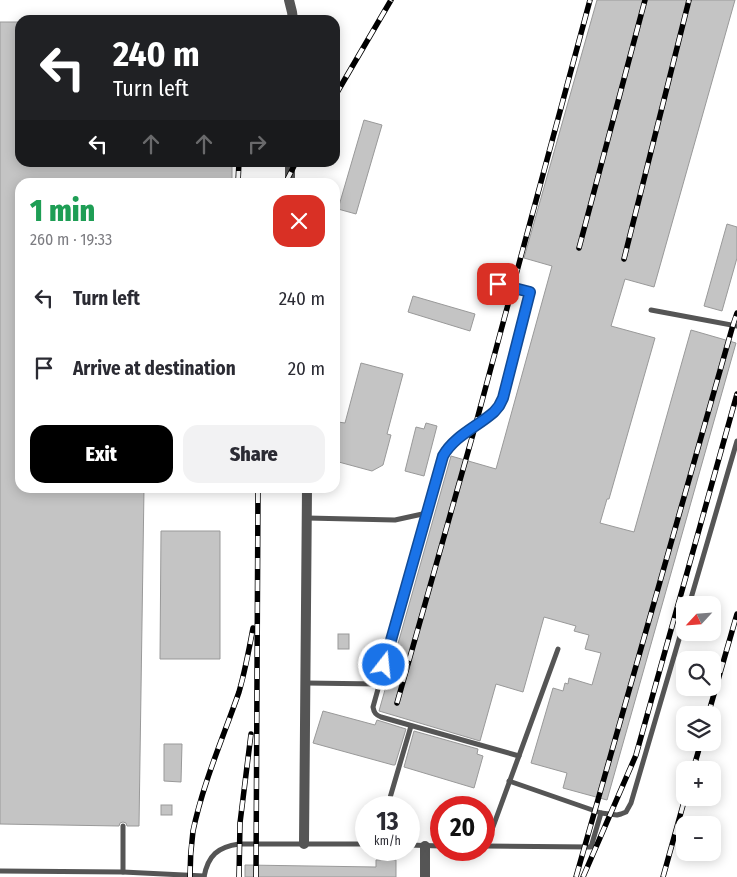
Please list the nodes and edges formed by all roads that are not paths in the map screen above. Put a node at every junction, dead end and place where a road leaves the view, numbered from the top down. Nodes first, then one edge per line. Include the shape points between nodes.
1 (288, 0) edge
2 (292, 15) edge
3 (498, 284) dead end
4 (651, 310) dead end
5 (737, 326) edge
6 (737, 441) edge
7 (307, 493) edge
8 (427, 513) junction
9 (307, 518) junction
10 (692, 596) edge
11 (679, 641) edge
12 (558, 649) dead end
13 (306, 683) junction
14 (378, 684) junction
15 (411, 726) junction
16 (519, 756) junction
17 (510, 781) junction
18 (391, 796) edge
19 (601, 812) junction
20 (495, 820) edge
21 (123, 826) dead end
22 (304, 844) junction
23 (355, 844) edge
24 (420, 846) edge
25 (425, 846) junction
26 (430, 846) edge
27 (495, 846) edge
28 (0, 871) edge
29 (123, 872) junction
30 (204, 876) edge
31 (425, 877) edge

1 - 2 street
3 - 8 lane via 530,292 503,398 494,412 446,450
4 - 5 lane
6 - 10 lane
7 - 9 street
8 - 9 lane via 395,520
8 - 14 lane
9 - 13 street
11 - 19 lane via 631,803 621,814
12 - 16 lane
13 - 14 lane
13 - 22 street
14 - 15 lane via 374,712
15 - 16 lane
15 - 18 lane
16 - 17 lane
17 - 19 lane
17 - 20 lane
19 - 27 lane via 591,847
21 - 29 lane
22 - 23 lane
22 - 30 lane via 229,845 212,855
24 - 25 lane
25 - 26 lane
25 - 31 street
28 - 29 lane
29 - 30 lane

